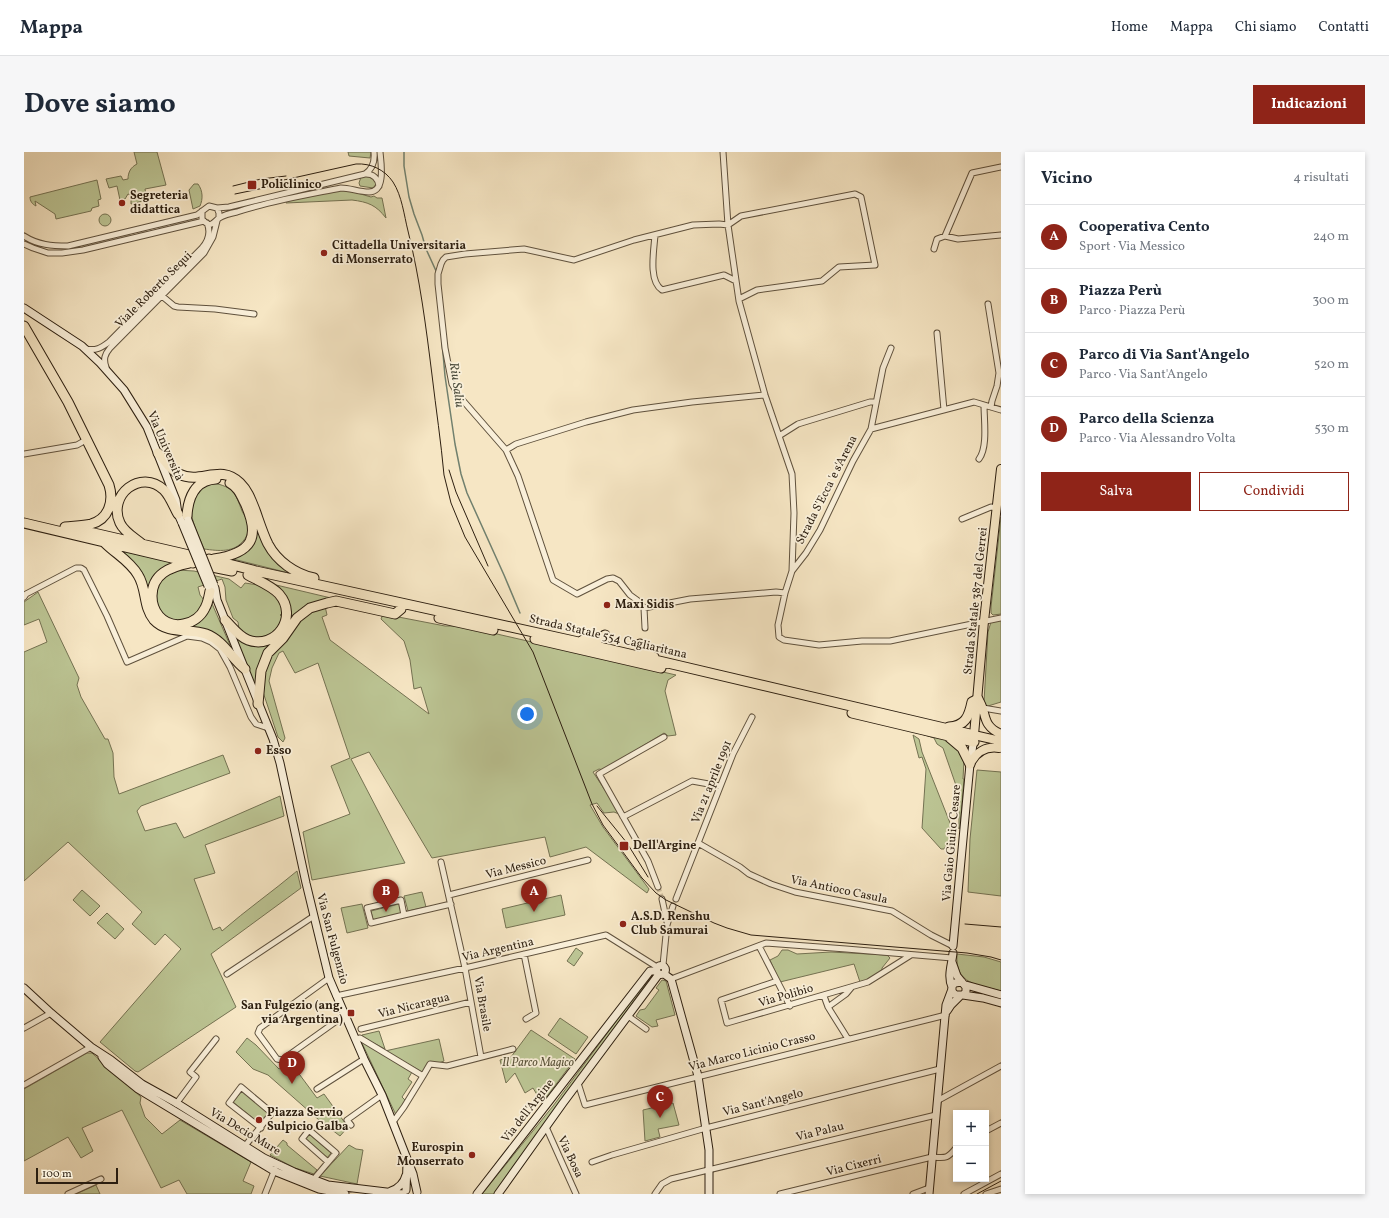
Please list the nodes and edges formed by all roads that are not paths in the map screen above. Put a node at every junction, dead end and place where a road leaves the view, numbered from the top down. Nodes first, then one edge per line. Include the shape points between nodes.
1 (374, 152) edge
2 (380, 152) edge
3 (723, 152) edge
4 (1001, 166) edge
5 (365, 174) junction
6 (379, 187) junction
7 (217, 208) junction
8 (202, 211) junction
9 (218, 219) junction
10 (205, 222) junction
11 (728, 225) junction
12 (655, 235) junction
13 (1001, 235) edge
14 (24, 236) edge
15 (945, 236) junction
16 (24, 244) edge
17 (934, 249) dead end
18 (736, 281) junction
19 (162, 296) junction
20 (738, 299) junction
21 (988, 304) dead end
22 (24, 308) edge
23 (254, 314) dead end
24 (24, 327) edge
25 (937, 333) dead end
26 (891, 348) dead end
27 (85, 349) junction
28 (107, 371) junction
29 (765, 395) junction
30 (876, 402) junction
31 (984, 405) junction
32 (991, 407) junction
33 (944, 410) junction
34 (1001, 410) edge
35 (871, 429) junction
36 (779, 436) junction
37 (86, 440) junction
38 (506, 450) junction
39 (158, 453) junction
40 (24, 454) edge
41 (979, 459) dead end
42 (1001, 469) edge
43 (998, 511) edge
44 (24, 517) edge
45 (184, 518) junction
46 (962, 519) dead end
47 (24, 523) edge
48 (65, 527) junction
49 (105, 543) junction
50 (144, 545) junction
51 (192, 560) junction
52 (211, 562) junction
53 (792, 571) junction
54 (248, 575) junction
55 (322, 586) junction
56 (211, 588) junction
57 (785, 593) junction
58 (24, 597) edge
59 (644, 608) junction
60 (401, 609) junction
61 (1001, 618) edge
62 (225, 620) junction
63 (984, 621) junction
64 (645, 628) dead end
65 (515, 632) junction
66 (605, 635) dead end
67 (531, 636) junction
68 (574, 641) junction
69 (640, 644) dead end
70 (664, 662) junction
71 (245, 669) junction
72 (978, 699) junction
73 (258, 704) junction
74 (983, 708) junction
75 (1001, 711) edge
76 (752, 717) dead end
77 (269, 729) junction
78 (945, 731) junction
79 (1001, 734) edge
80 (664, 737) dead end
81 (974, 738) junction
82 (1000, 746) edge
83 (970, 764) junction
84 (720, 786) junction
85 (623, 817) junction
86 (698, 843) junction
87 (588, 860) dead end
88 (441, 862) dead end
89 (658, 887) tunnel mouth
90 (449, 895) junction
91 (662, 899) tunnel mouth
92 (676, 899) dead end
93 (451, 904) junction
94 (673, 906) dead end
95 (404, 915) junction
96 (314, 916) junction
97 (667, 925) junction
98 (759, 946) junction
99 (524, 954) junction
100 (911, 955) junction
101 (953, 955) junction
102 (465, 968) junction
103 (660, 970) junction
104 (227, 974) dead end
105 (329, 978) junction
106 (671, 979) junction
107 (777, 981) junction
108 (964, 984) junction
109 (24, 988) edge
110 (851, 988) junction
111 (952, 988) junction
112 (1001, 995) edge
113 (336, 996) junction
114 (824, 996) junction
115 (961, 996) junction
116 (471, 1002) junction
117 (1001, 1003) edge
118 (790, 1006) junction
119 (828, 1007) junction
120 (51, 1013) junction
121 (946, 1013) junction
122 (345, 1015) junction
123 (628, 1016) junction
124 (526, 1019) dead end
125 (24, 1028) edge
126 (361, 1029) dead end
127 (646, 1029) dead end
128 (848, 1038) junction
129 (216, 1039) dead end
130 (355, 1039) junction
131 (91, 1048) junction
132 (513, 1049) dead end
133 (481, 1057) junction
134 (364, 1059) junction
135 (1001, 1066) edge
136 (940, 1069) junction
137 (423, 1076) junction
138 (698, 1076) junction
139 (578, 1083) junction
140 (24, 1085) edge
141 (317, 1089) dead end
142 (382, 1095) junction
143 (937, 1101) junction
144 (174, 1106) junction
145 (936, 1114) junction
146 (393, 1122) junction
147 (1001, 1124) edge
148 (351, 1125) dead end
149 (546, 1127) junction
150 (261, 1128) junction
151 (706, 1128) junction
152 (989, 1130) edge
153 (243, 1148) junction
154 (953, 1151) edge
155 (932, 1157) junction
156 (328, 1162) junction
157 (407, 1162) junction
158 (592, 1162) dead end
159 (276, 1168) junction
160 (709, 1169) junction
161 (407, 1171) junction
162 (1001, 1174) edge
163 (101, 1179) dead end
164 (311, 1182) junction
165 (319, 1188) edge
166 (1001, 1189) edge
167 (391, 1191) junction
168 (929, 1191) edge
169 (329, 1193) edge
170 (404, 1193) edge
171 (419, 1193) edge
172 (68, 1194) edge
173 (265, 1194) edge
174 (345, 1194) edge
175 (477, 1194) edge
176 (498, 1194) edge
177 (576, 1194) edge
178 (655, 1194) edge
179 (709, 1194) edge
180 (780, 1194) edge
181 (913, 1194) edge
182 (964, 1194) edge
183 (986, 1194) edge

1 - 5 street via 374,164
2 - 6 street
3 - 11 street
4 - 15 street via 972,173
5 - 6 street via 375,177
5 - 7 street
6 - 9 street via 374,192 341,188 241,211
7 - 8 street via 209,206
7 - 9 street
8 - 10 street via 201,216
8 - 14 street via 197,215 68,246 49,246
9 - 10 street via 213,224
9 - 19 street, Viale Roberto Sequi via 213,237 204,253
10 - 16 street via 62,253 48,252
10 - 27 street, Viale Roberto Sequi via 209,228 206,244 109,342 100,349
11 - 12 street via 693,225
11 - 18 street
11 - 20 street via 741,216 855,194 861,197 875,265 839,267 822,281 757,290
12 - 18 street via 653,271 658,288 662,290 724,275
12 - 38 street via 574,260 524,249 465,254 443,260 438,274 438,284 444,348 452,384 459,396
13 - 15 street via 958,239
15 - 17 street via 937,239
18 - 20 street
19 - 23 street via 178,307
19 - 28 street, Viale Roberto Sequi via 106,353 104,362
20 - 29 street
21 - 32 street via 999,373
22 - 27 street, Via Università
24 - 37 highway via 61,390
25 - 33 street
26 - 30 street, Strada S'Ecca 'e s'Arena via 883,368
27 - 28 street, Via Università
28 - 39 street, Via Università via 140,414
29 - 36 street
29 - 38 street via 633,410 516,444
30 - 35 street, Strada S'Ecca 'e s'Arena
30 - 36 street via 798,424
31 - 32 street
31 - 33 street via 974,402
31 - 41 street via 984,446
32 - 34 street
33 - 35 street
35 - 53 street, Strada S'Ecca 'e s'Arena via 820,530
36 - 53 street via 792,474
37 - 40 street via 77,445
37 - 48 highway via 109,485 111,500 104,516 94,523
38 - 59 street via 518,476 553,580 577,594 613,578 619,581
39 - 45 street, Via Università
39 - 55 highway via 172,470 185,476 217,473 237,480 245,488 268,544 275,554 289,567 316,579
42 - 43 main road, Strada Statale 387 del Gerrei
43 - 46 street via 992,507
43 - 63 main road, Strada Statale 387 del Gerrei
44 - 48 highway
45 - 50 highway via 167,493 158,486 140,482 128,488 118,502 118,517 123,528
45 - 52 highway via 192,493 206,482 220,479 234,485 239,491 253,524 252,538 237,554
45 - 56 street, Via Università, bridge
47 - 49 highway
48 - 50 highway
49 - 51 highway
49 - 71 highway via 132,566 138,575 143,585 146,604 155,621 168,629 206,634 225,646 238,664
50 - 51 highway
51 - 56 highway via 170,568 156,579 152,588 154,608 159,617 174,624 196,620 206,607
52 - 54 highway, Strada Statale 554 Cagliaritana
52 - 55 highway, Strada Statale 554 Cagliaritana
53 - 57 street, Strada S'Ecca 'e s'Arena
54 - 60 highway, Strada Statale 554 Cagliaritana
54 - 62 highway via 278,593 287,614 284,626 279,634 259,642 240,636
55 - 65 highway, Strada Statale 554 Cagliaritana
56 - 62 street, Via Università
57 - 59 street via 690,599
57 - 63 street, Strada S'Ecca 'e s'Arena via 778,624 779,637 819,645 890,641
58 - 77 street via 70,571 81,568 127,662 187,636 211,642 220,649 230,667 251,717 256,724
59 - 64 street
60 - 65 highway, Strada Statale 554 Cagliaritana
60 - 73 highway via 395,614 336,601 310,608 297,618 268,653 261,671
61 - 63 street
62 - 71 street, Via Università
63 - 72 main road, Strada Statale 387 del Gerrei
65 - 67 highway, Strada Statale 554 Cagliaritana
66 - 68 highway via 597,640
67 - 68 highway, Strada Statale 554 Cagliaritana
67 - 78 highway, Strada Statale 554 Cagliaritana via 770,693
68 - 70 highway, Strada Statale 554 Cagliaritana
69 - 70 highway via 644,652
70 - 78 highway, Strada Statale 554 Cagliaritana
71 - 73 street, Via Università
72 - 74 main road
72 - 78 highway via 972,702 968,717 963,722
72 - 81 main road, Strada Statale 387 del Gerrei
73 - 77 street, Via Università
74 - 75 street
74 - 79 main road via 989,726
76 - 84 street, Via 21 aprile 1991
77 - 96 street, Via San Fulgenzio via 284,779
78 - 81 highway, Strada Statale 554 Cagliaritana
78 - 83 highway via 962,748
80 - 85 street via 599,774
81 - 82 main road, Strada Statale 554 Cagliaritana
81 - 83 street, Via Gaio Giulio Cesare
82 - 83 main road via 983,750
83 - 101 street, Via Gaio Giulio Cesare
84 - 85 street via 692,781
84 - 86 street, Via 21 aprile 1991
85 - 89 street via 648,860
86 - 92 street, Via 21 aprile 1991
86 - 101 street, Via Antioco Casula via 749,874 771,884 795,892 892,911 931,935
87 - 90 street, Via Messico
88 - 90 street, Via Brasile
90 - 93 street, Via Brasile
91 - 97 street
93 - 95 street
93 - 102 street, Via Brasile
94 - 97 street
95 - 95 street via 401,900 367,908 371,923
96 - 104 street
96 - 105 street, Via San Fulgenzio
97 - 103 street
98 - 100 street via 766,943
98 - 106 street
98 - 107 street
99 - 102 street, Via Argentina
99 - 103 street, Via Argentina via 606,935
99 - 124 street via 536,1013
100 - 101 street
100 - 110 street, Via Polibio via 868,982
101 - 108 street via 957,976
101 - 111 street, Via Gaio Giulio Cesare via 950,968
102 - 113 street, Via Argentina
102 - 116 street, Via Brasile
103 - 106 street
103 - 123 street, Via dell'Argine
103 - 175 street, Via dell'Argine via 650,971
105 - 113 street, Via San Fulgenzio
105 - 122 street via 260,1028 258,1033 277,1059 282,1060
106 - 138 street
107 - 118 street
107 - 118 street, Via Polibio via 721,1000 727,1023
108 - 111 street via 955,982
108 - 112 street
108 - 115 street via 966,992
109 - 120 street, Via Decio Mure
110 - 114 street, Via Polibio
110 - 119 street, Via Polibio
111 - 115 street via 955,995
111 - 121 street, Via Gaio Giulio Cesare
113 - 122 street, Via San Fulgenzio
114 - 118 street, Via Polibio
114 - 119 street
115 - 117 street via 974,996
115 - 121 street
116 - 126 street, Via Nicaragua
116 - 133 street, Via Brasile
119 - 128 street
120 - 125 street
120 - 131 street, Via Decio Mure
121 - 128 street, Via Marco Licinio Crasso
121 - 136 street, Via Gaio Giulio Cesare
122 - 130 street, Via San Fulgenzio
123 - 127 street
123 - 139 street, Via dell'Argine
128 - 138 street, Via Marco Licinio Crasso
129 - 144 street via 190,1072 196,1077
130 - 134 street, Via San Fulgenzio
130 - 137 street via 360,1038
131 - 140 street
131 - 144 street, Via Decio Mure via 138,1089
132 - 133 street
133 - 137 street via 447,1066 430,1064
134 - 141 street
134 - 142 street, Via San Fulgenzio
135 - 143 street
136 - 143 street, Via Gaio Giulio Cesare
136 - 151 street, Via Sant'Angelo
137 - 146 street
138 - 139 street, Via Marco Licinio Crasso via 586,1105
138 - 151 street
139 - 149 street, Via dell'Argine
142 - 146 street, Via San Fulgenzio
142 - 148 street via 347,1120
143 - 145 street, Via Gaio Giulio Cesare
144 - 153 street, Via Decio Mure
145 - 155 street, Via Gaio Giulio Cesare
145 - 160 street, Via Palau
146 - 157 street, Via San Fulgenzio
147 - 152 street
149 - 176 street, Via dell'Argine
149 - 177 street, Via Bosa
150 - 150 street via 272,1113 241,1087 230,1103
150 - 153 street
151 - 158 street, Via Sant'Angelo
151 - 160 street
153 - 159 street, Via Decio Mure
154 - 155 street, Via Cixerri via 946,1158
155 - 168 street, Via Gaio Giulio Cesare
155 - 180 street, Via Cixerri
156 - 156 street via 302,1139 309,1130 336,1153
156 - 164 street
157 - 161 street, Via San Fulgenzio
157 - 171 street, Via San Fulgenzio
159 - 164 street, Via Decio Mure
159 - 173 street
160 - 178 street, Via Palau via 671,1179 662,1184
160 - 179 street
161 - 167 street via 403,1182
161 - 170 street, Via San Fulgenzio
162 - 182 street
163 - 172 street
164 - 165 street, Via Decio Mure
165 - 167 street, Via Decio Mure via 328,1185
165 - 169 street, Via Decio Mure
166 - 183 street
167 - 170 street, Via Decio Mure
168 - 181 street
169 - 174 street, Via Decio Mure
170 - 171 street, Via Decio Mure via 412,1189

